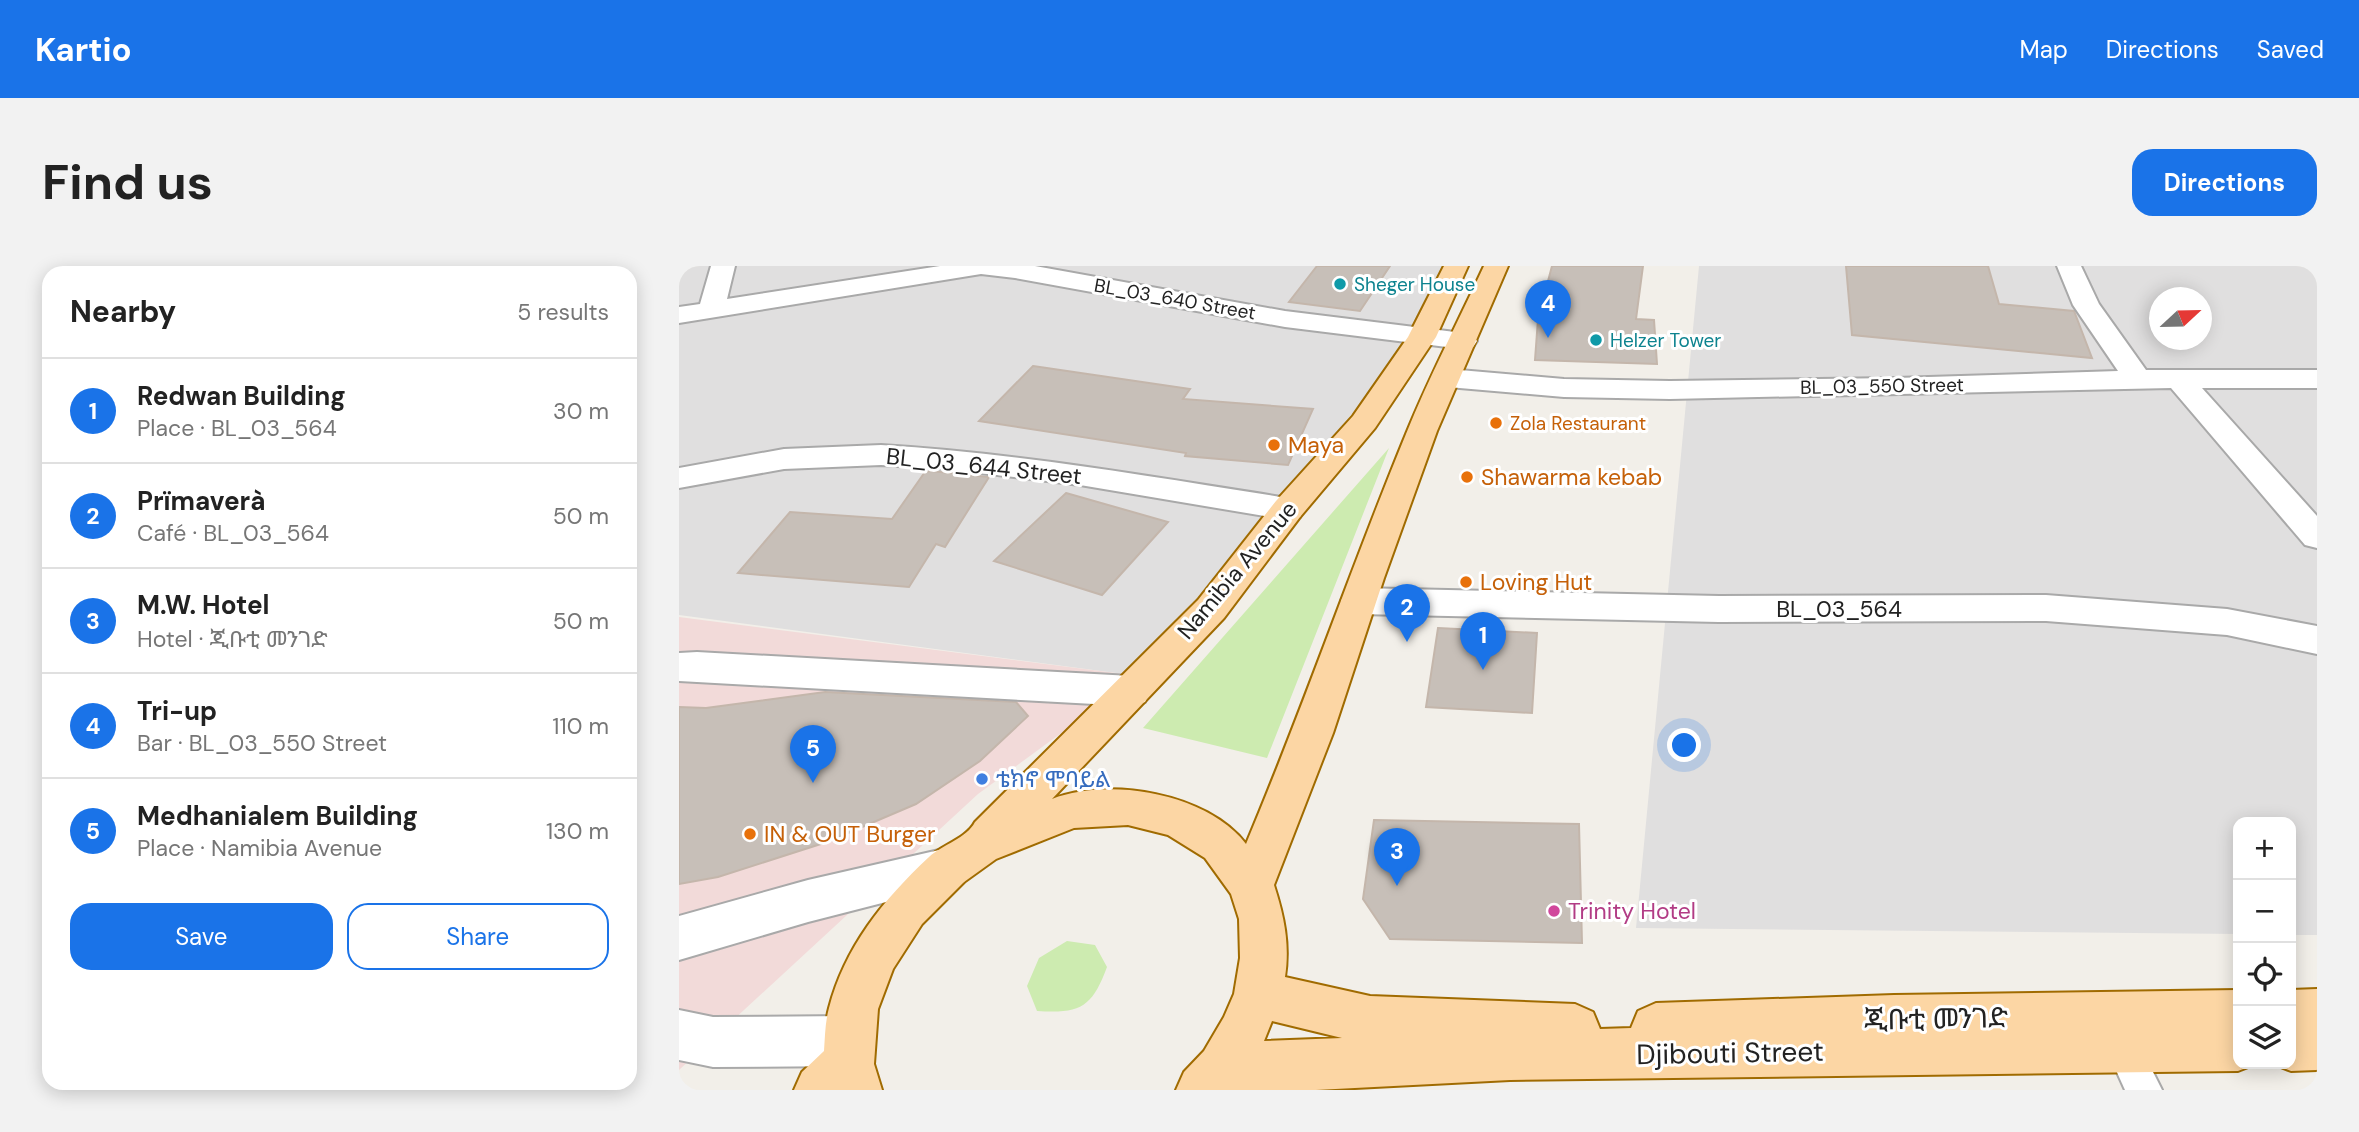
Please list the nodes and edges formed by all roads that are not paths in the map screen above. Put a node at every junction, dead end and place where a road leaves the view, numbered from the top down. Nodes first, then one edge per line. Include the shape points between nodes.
1 (723, 266) edge
2 (981, 266) edge
3 (1457, 266) edge
4 (1496, 266) edge
5 (2069, 266) edge
6 (711, 310) junction
7 (679, 315) edge
8 (1422, 337) junction
9 (1463, 341) junction
10 (1448, 377) junction
11 (2138, 379) junction
12 (2317, 379) edge
13 (2180, 380) junction
14 (679, 478) edge
15 (1288, 509) junction
16 (2317, 537) edge
17 (1359, 601) junction
18 (2317, 640) edge
19 (679, 667) edge
20 (1131, 691) junction
21 (964, 857) junction
22 (1251, 885) junction
23 (679, 938) edge
24 (1258, 994) junction
25 (2317, 1013) edge
26 (2233, 1014) edge
27 (2296, 1014) edge
28 (679, 1035) edge
29 (2317, 1045) edge
30 (2296, 1046) edge
31 (2233, 1047) edge
32 (2134, 1069) edge
33 (844, 1071) edge
34 (1213, 1083) edge

1 - 6 street
2 - 6 street, BL_03_640 Street
2 - 8 street, BL_03_640 Street
3 - 8 main road, Namibia Avenue
4 - 9 main road
5 - 11 street via 2086,305
6 - 7 street, BL_03_640 Street
8 - 9 street, BL_03_640 Street
8 - 15 main road, Namibia Avenue via 1364,422
9 - 10 main road
10 - 11 street, BL_03_550 Street via 1565,388 1670,390
10 - 17 main road via 1422,431
11 - 13 street, BL_03_550 Street
12 - 13 street, BL_03_550 Street
13 - 16 street
14 - 15 street, BL_03_644 Street via 785,459 881,455 1080,475
15 - 20 main road, Namibia Avenue via 1211,609
17 - 18 street, BL_03_564 via 1719,609 2046,608 2227,622
17 - 22 main road via 1313,733
19 - 20 street
20 - 21 main road, Namibia Avenue
21 - 22 main road via 1072,810 1128,807 1179,819 1221,845
21 - 23 street
21 - 33 main road, Namibia Avenue via 906,909 873,957 853,1009
22 - 24 main road via 1262,919 1264,958
24 - 26 main road, ጂቡቲ መንገድ via 1370,1020 1553,1030
24 - 34 main road via 1243,1034
25 - 27 main road
28 - 33 street
29 - 30 main road
31 - 32 main road, Djibouti Street
32 - 34 main road, Djibouti Street via 1510,1055

